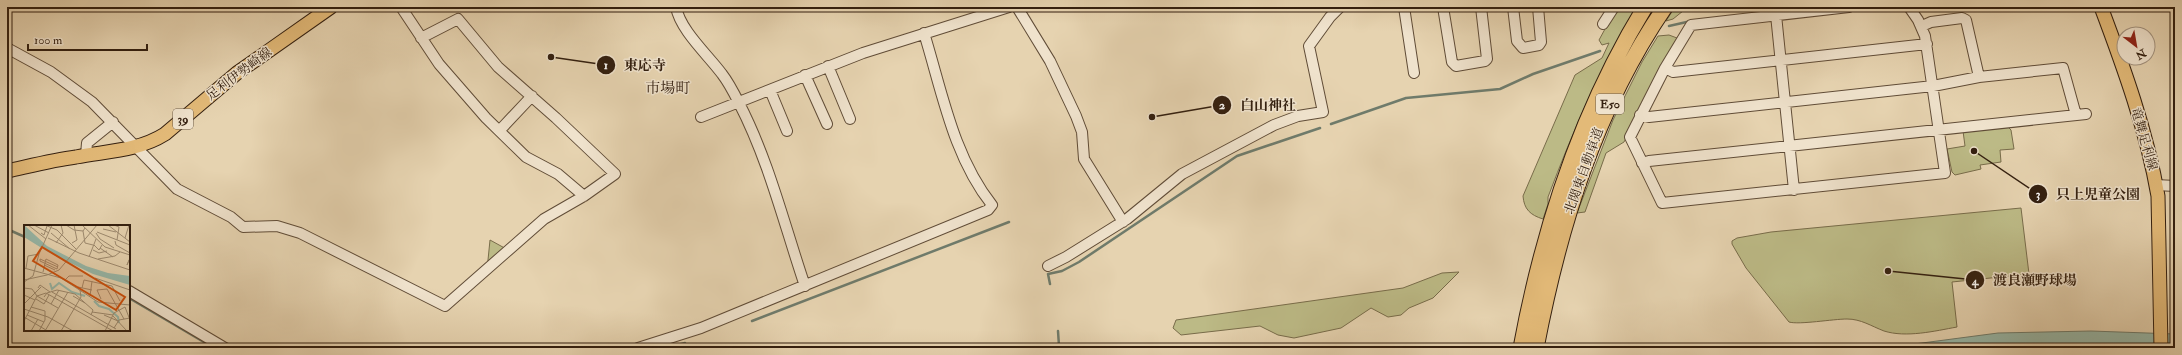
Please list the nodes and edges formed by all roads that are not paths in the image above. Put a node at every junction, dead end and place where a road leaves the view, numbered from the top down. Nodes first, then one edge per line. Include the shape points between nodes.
1 (331, 7) edge
2 (401, 7) edge
3 (676, 7) edge
4 (1009, 7) edge
5 (1017, 7) edge
6 (1340, 7) edge
7 (1404, 7) edge
8 (1443, 7) edge
9 (1481, 7) edge
10 (1513, 7) edge
11 (1538, 7) edge
12 (1614, 7) edge
13 (1645, 7) edge
14 (1665, 7) edge
15 (1849, 7) edge
16 (1909, 7) edge
17 (2101, 7) edge
18 (1791, 10) edge
19 (1776, 15) junction
20 (1603, 24) dead end
21 (1922, 26) junction
22 (924, 33) junction
23 (421, 38) junction
24 (1927, 44) junction
25 (7, 48) edge
26 (1781, 60) junction
27 (828, 66) junction
28 (1665, 68) junction
29 (1414, 73) dead end
30 (805, 75) junction
31 (1979, 77) junction
32 (1933, 86) junction
33 (770, 90) junction
34 (532, 96) junction
35 (1785, 102) junction
36 (739, 103) junction
37 (1640, 115) junction
38 (701, 116) dead end
39 (850, 119) dead end
40 (113, 122) junction
41 (827, 124) dead end
42 (500, 130) junction
43 (1939, 130) junction
44 (787, 131) dead end
45 (1790, 145) junction
46 (137, 148) junction
47 (86, 155) junction
48 (1642, 163) junction
49 (7, 171) edge
50 (2175, 186) edge
51 (1794, 190) junction
52 (2157, 191) junction
53 (584, 196) junction
54 (1563, 208) junction
55 (1123, 222) junction
56 (1048, 266) dead end
57 (805, 286) junction
58 (130, 292) edge
59 (225, 348) edge
60 (638, 348) edge
61 (1521, 348) edge
62 (1536, 348) edge
63 (2161, 348) edge

1 - 46 main road, 足利伊勢崎線 / 39 via 237,73 165,134
2 - 23 street
3 - 36 street via 682,25 723,75
4 - 22 street
5 - 55 street via 1050,61 1076,116 1082,132 1084,159
6 - 55 street via 1309,46 1323,112 1298,116 1274,125 1188,170
7 - 29 street
8 - 9 street via 1452,62 1456,66 1488,59
10 - 11 street via 1517,41 1523,48 1528,48 1541,42
12 - 20 street
13 - 54 highway, 北関東自動車道 / E50 via 1620,49 1590,114
14 - 54 highway, 北関東自動車道 / E50 via 1634,57 1613,98
15 - 18 street
16 - 21 street
17 - 52 main road, 竜舞足利線 via 2145,136
18 - 19 street
19 - 26 street
19 - 28 street via 1691,25
21 - 24 street
21 - 31 street via 1931,22 1962,18 1966,20
22 - 27 street
22 - 57 street via 952,128 972,171 992,205 985,212
23 - 34 street via 458,19 498,67
23 - 42 street via 439,64 486,118
24 - 26 street
24 - 32 street
25 - 40 street via 51,72 92,102
26 - 28 street via 1673,72
26 - 35 street
27 - 30 street
27 - 39 street
28 - 37 street
30 - 33 street
30 - 41 street
31 - 32 street
31 - 43 street via 2063,68 2081,114
32 - 35 street
32 - 43 street
33 - 36 street
33 - 44 street
34 - 42 street
34 - 53 street via 615,174
35 - 37 street via 1649,117
35 - 45 street
36 - 38 street
36 - 57 street via 770,171
37 - 48 street via 1630,138
40 - 46 street
40 - 47 street via 88,143
42 - 53 street via 526,157 558,174
43 - 45 street
43 - 51 street via 1945,170 1942,175
45 - 48 street via 1649,160
45 - 51 street
46 - 47 main road, 足利伊勢崎線 / 39
46 - 53 street via 177,189 243,227 267,225 288,228 445,306 544,219
47 - 49 main road, 足利伊勢崎線 / 39
48 - 51 street via 1664,204
50 - 52 street
52 - 63 main road, 竜舞足利線
54 - 61 highway, 北関東自動車道 / E50 via 1534,291
54 - 62 highway, 北関東自動車道 / E50
55 - 56 street
57 - 60 street via 700,328
58 - 59 street

